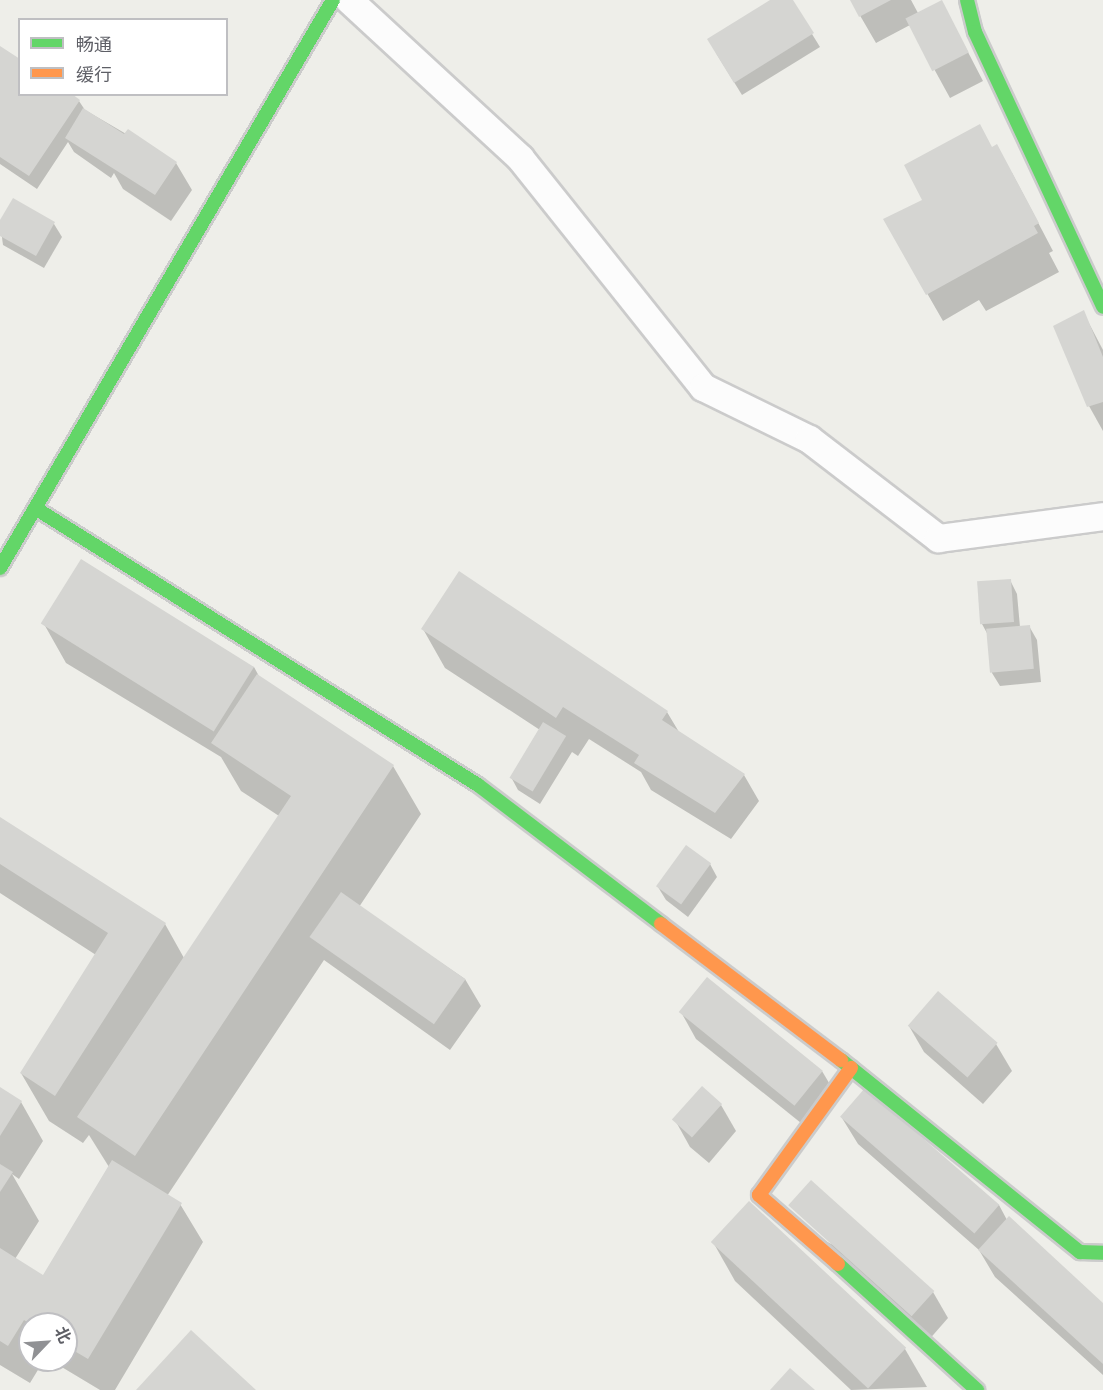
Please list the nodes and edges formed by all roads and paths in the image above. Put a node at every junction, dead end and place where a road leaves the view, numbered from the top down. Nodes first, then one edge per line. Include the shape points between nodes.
1 (333, 0) edge
2 (349, 0) edge
3 (967, 0) edge
4 (1103, 307) edge
5 (35, 508) junction
6 (1103, 516) edge
7 (0, 568) edge
8 (851, 1068) junction
9 (1103, 1253) edge
10 (977, 1390) edge

1 - 5 street
2 - 6 lane via 520,158 703,387 809,439 938,538
3 - 4 street via 975,32
5 - 7 street
5 - 8 street via 478,785
8 - 9 street via 1080,1252
8 - 10 street via 759,1194 921,1335

